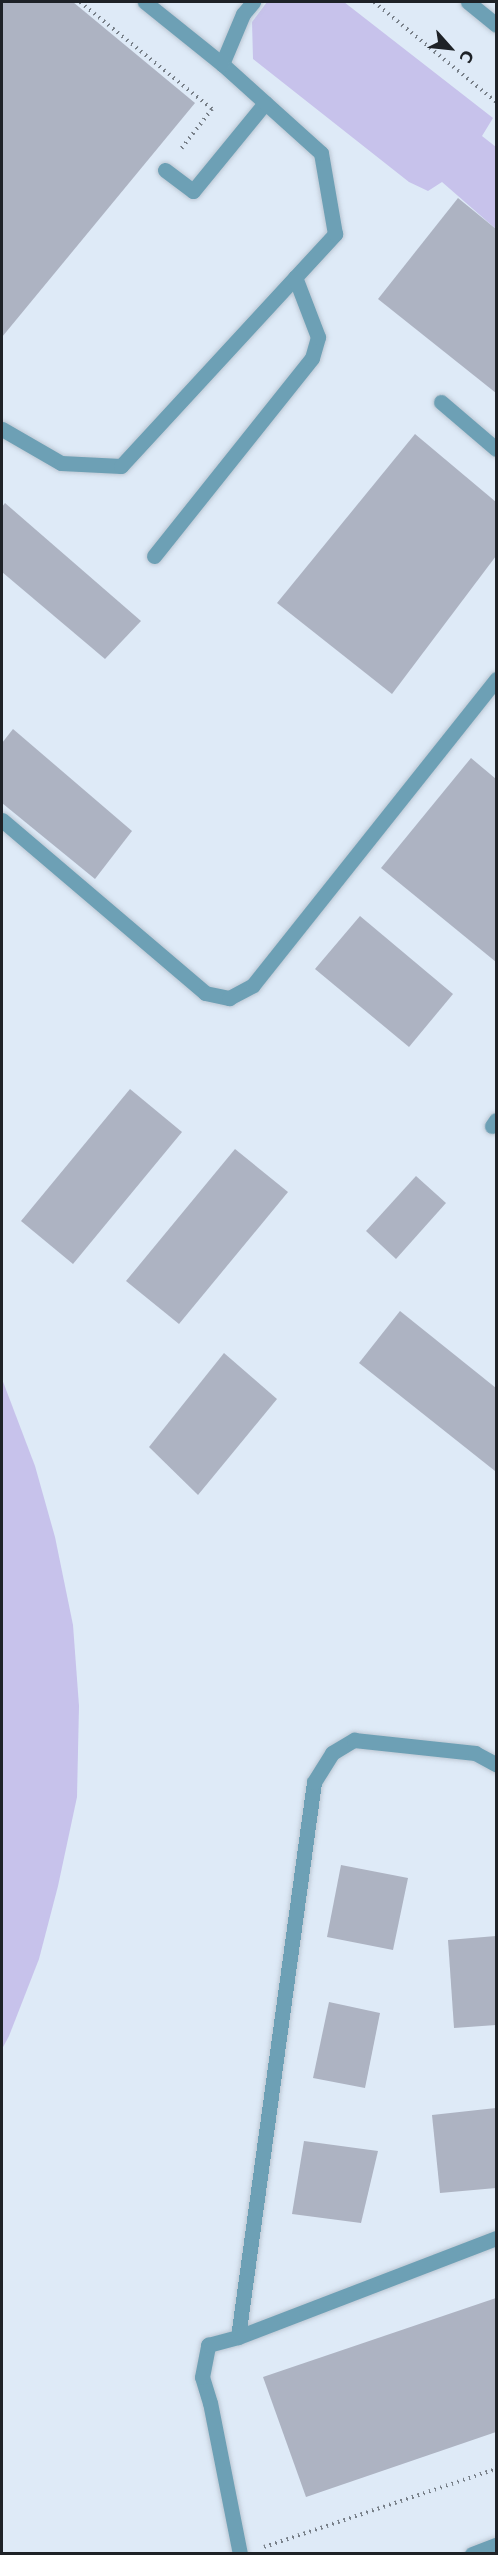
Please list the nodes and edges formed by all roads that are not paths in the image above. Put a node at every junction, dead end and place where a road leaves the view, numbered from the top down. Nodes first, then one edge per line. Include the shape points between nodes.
1 (145, 2) edge
2 (253, 2) edge
3 (468, 2) edge
4 (496, 25) edge
5 (222, 64) junction
6 (265, 103) junction
7 (165, 170) road end
8 (295, 277) junction
9 (441, 402) dead end
10 (2, 429) edge
11 (496, 449) edge
12 (154, 556) dead end
13 (496, 679) edge
14 (2, 820) edge
15 (496, 1764) edge
16 (496, 2238) edge
17 (238, 2337) junction
18 (496, 2545) edge
19 (240, 2553) edge
20 (472, 2553) edge

1 - 5 street
2 - 5 street via 243,14
3 - 4 street
5 - 6 street
6 - 7 street via 193,191
6 - 8 street via 321,153 335,234
8 - 10 street via 121,466 62,464
8 - 12 street via 318,337 312,358
9 - 11 street
13 - 14 street via 253,985 229,998 205,993
15 - 17 street via 475,1753 354,1740 332,1754 314,1782
16 - 17 street
17 - 19 street via 208,2345 202,2377
18 - 20 street

